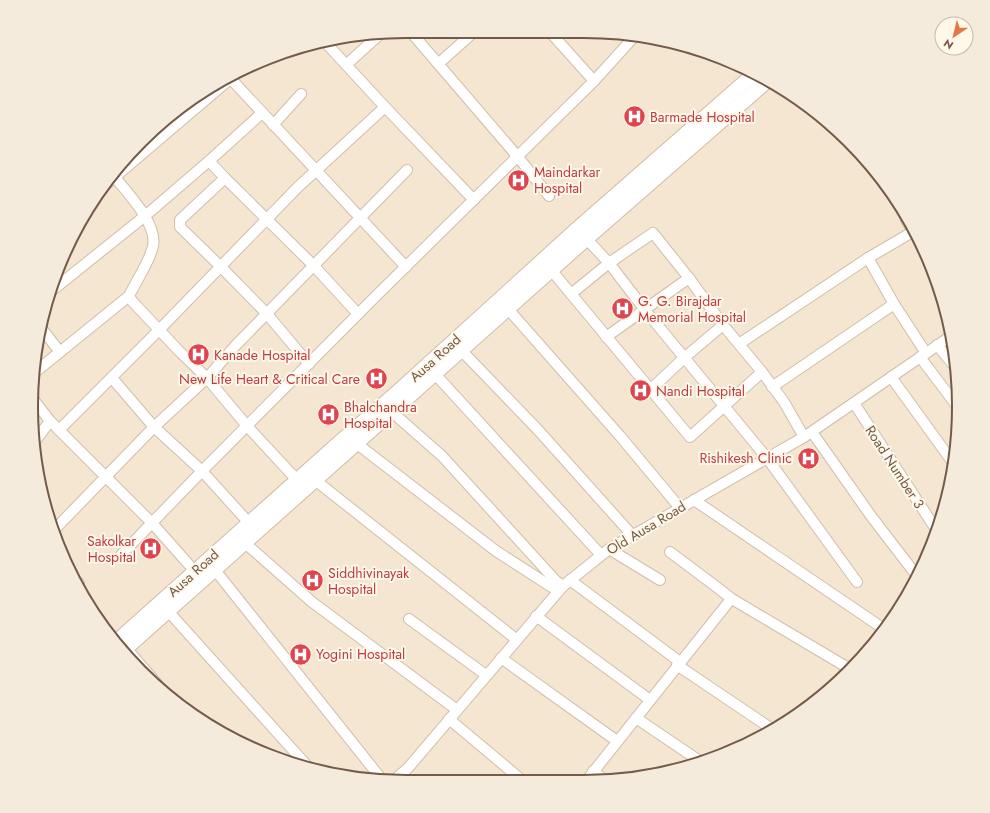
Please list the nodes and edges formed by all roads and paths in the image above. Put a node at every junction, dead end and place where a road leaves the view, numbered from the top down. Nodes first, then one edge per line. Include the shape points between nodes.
1 (416, 38) edge
2 (466, 38) edge
3 (558, 38) edge
4 (374, 40) edge
5 (630, 41) edge
6 (329, 46) edge
7 (438, 64) junction
8 (346, 65) junction
9 (750, 78) edge
10 (236, 80) edge
11 (594, 81) junction
12 (762, 84) edge
13 (222, 87) edge
14 (301, 94) dead end
15 (385, 107) junction
16 (262, 113) junction
17 (273, 125) junction
18 (518, 157) junction
19 (209, 161) junction
20 (128, 166) edge
21 (407, 170) dead end
22 (316, 171) junction
23 (226, 178) junction
24 (116, 180) edge
25 (549, 196) dead end
26 (474, 200) junction
27 (145, 216) junction
28 (360, 218) junction
29 (267, 219) junction
30 (582, 234) junction
31 (909, 234) edge
32 (868, 258) junction
33 (608, 263) junction
34 (314, 266) junction
35 (221, 267) junction
36 (406, 267) junction
37 (552, 271) junction
38 (689, 278) junction
39 (59, 285) edge
40 (570, 294) junction
41 (129, 296) junction
42 (894, 304) junction
43 (508, 309) junction
44 (645, 310) junction
45 (267, 314) junction
46 (358, 314) junction
47 (723, 325) junction
48 (159, 330) junction
49 (45, 333) edge
50 (606, 337) junction
51 (946, 340) edge
52 (738, 344) junction
53 (938, 345) junction
54 (461, 350) junction
55 (60, 352) junction
56 (923, 355) junction
57 (684, 358) junction
58 (949, 359) edge
59 (309, 364) junction
60 (40, 368) edge
61 (762, 372) junction
62 (435, 374) junction
63 (891, 377) junction
64 (112, 378) junction
65 (207, 378) junction
66 (772, 387) junction
67 (650, 390) junction
68 (952, 398) edge
69 (854, 403) junction
70 (38, 405) edge
71 (724, 406) junction
72 (392, 412) junction
73 (50, 421) junction
74 (247, 426) junction
75 (154, 427) junction
76 (59, 430) junction
77 (808, 434) junction
78 (39, 435) edge
79 (356, 443) junction
80 (949, 457) edge
81 (767, 458) junction
82 (202, 471) junction
83 (105, 478) junction
84 (297, 480) junction
85 (315, 480) junction
86 (694, 500) junction
87 (680, 508) junction
88 (152, 523) junction
89 (249, 523) junction
90 (932, 524) edge
91 (58, 526) edge
92 (632, 535) junction
93 (245, 543) junction
94 (605, 552) junction
95 (670, 552) dead end
96 (121, 555) dead end
97 (215, 570) junction
98 (913, 571) edge
99 (199, 576) junction
100 (660, 580) dead end
101 (857, 582) dead end
102 (564, 586) junction
103 (731, 599) junction
104 (168, 611) junction
105 (536, 616) junction
106 (409, 619) dead end
107 (880, 626) edge
108 (517, 640) junction
109 (125, 644) edge
110 (125, 644) edge
111 (501, 658) junction
112 (679, 664) junction
113 (845, 666) edge
114 (486, 675) junction
115 (650, 700) junction
116 (457, 710) junction
117 (636, 718) junction
118 (449, 719) junction
119 (768, 726) edge
120 (618, 741) junction
121 (691, 758) edge
122 (301, 759) edge
123 (593, 772) junction
124 (377, 774) edge
125 (597, 774) edge
126 (400, 775) edge
127 (516, 775) edge
128 (591, 775) edge

1 - 7 street
2 - 7 street
3 - 11 street
4 - 8 street
5 - 11 street
6 - 8 street
7 - 18 street
8 - 15 street
9 - 30 main road, Ausa Road
10 - 16 street
11 - 18 street
12 - 30 main road
13 - 20 street
14 - 17 street
15 - 22 street
15 - 26 street
16 - 17 street
16 - 19 street
17 - 22 street
18 - 25 street
18 - 26 street
19 - 23 street
19 - 27 street
21 - 28 street
22 - 28 street
22 - 29 street
23 - 29 street
23 - 35 street via 180,220 180,227
24 - 27 street
26 - 36 street
27 - 39 street
27 - 41 street via 153,234 153,246
28 - 34 street
28 - 36 street
29 - 34 street
29 - 35 street
30 - 33 street
30 - 37 main road
30 - 84 main road, Ausa Road
31 - 32 street
32 - 42 street
32 - 52 street
33 - 38 street via 652,233
33 - 40 street
33 - 44 street
34 - 45 street
34 - 46 street
35 - 45 street
35 - 48 street
36 - 46 street
37 - 40 street
37 - 43 main road
38 - 44 street
38 - 47 street
40 - 50 street
41 - 48 street
41 - 55 street
42 - 56 street
42 - 66 street
43 - 54 main road
43 - 87 street
44 - 50 street
44 - 57 street
45 - 59 street
45 - 65 street
46 - 59 street
47 - 52 street
47 - 57 street
48 - 64 street
48 - 65 street
49 - 55 street
50 - 67 street
51 - 53 street, Old Ausa Road
52 - 61 street
53 - 56 street, Old Ausa Road
53 - 58 street
54 - 62 main road
54 - 92 street via 539,431
55 - 60 street
56 - 63 street, Old Ausa Road
56 - 68 street
57 - 67 street
57 - 71 street
59 - 74 street
61 - 66 street
61 - 71 street
62 - 72 main road
62 - 94 street
63 - 69 street, Old Ausa Road
63 - 80 street
64 - 75 street
64 - 76 street
65 - 74 street
65 - 75 street
66 - 77 street
67 - 71 street via 690,437
69 - 77 street, Old Ausa Road
69 - 90 street, Road Number 3
70 - 73 street
71 - 81 street
72 - 79 main road
72 - 102 street via 442,456 556,581
73 - 76 street
73 - 78 street
74 - 82 street
74 - 84 street
75 - 82 street
75 - 83 street
76 - 83 street
77 - 81 street, Old Ausa Road
77 - 98 street
79 - 85 main road
79 - 102 street via 496,551
81 - 86 street, Old Ausa Road
81 - 101 street
82 - 88 street
82 - 89 street
83 - 88 street
83 - 91 street
84 - 89 main road, Ausa Road
85 - 93 main road
85 - 108 street
86 - 87 street, Old Ausa Road
86 - 107 street
87 - 92 street, Old Ausa Road
88 - 96 street
88 - 99 street
89 - 99 main road, Ausa Road
92 - 94 street, Old Ausa Road
93 - 97 main road
93 - 116 street via 312,602
94 - 100 street
94 - 102 street, Old Ausa Road
95 - 103 street
97 - 99 main road
97 - 124 street
99 - 104 main road
99 - 109 main road, Ausa Road
102 - 105 street, Old Ausa Road
102 - 112 street
103 - 112 street
103 - 113 street
104 - 110 main road
104 - 122 street
105 - 108 street, Old Ausa Road
105 - 115 street
106 - 114 street
108 - 111 street, Old Ausa Road
111 - 114 street, Old Ausa Road
111 - 120 street
112 - 115 street
112 - 119 street
114 - 116 street, Old Ausa Road
115 - 117 street
116 - 118 street, Old Ausa Road
117 - 120 street
117 - 121 street
118 - 126 street, Old Ausa Road
118 - 127 street
120 - 123 street
123 - 125 street
123 - 128 street

